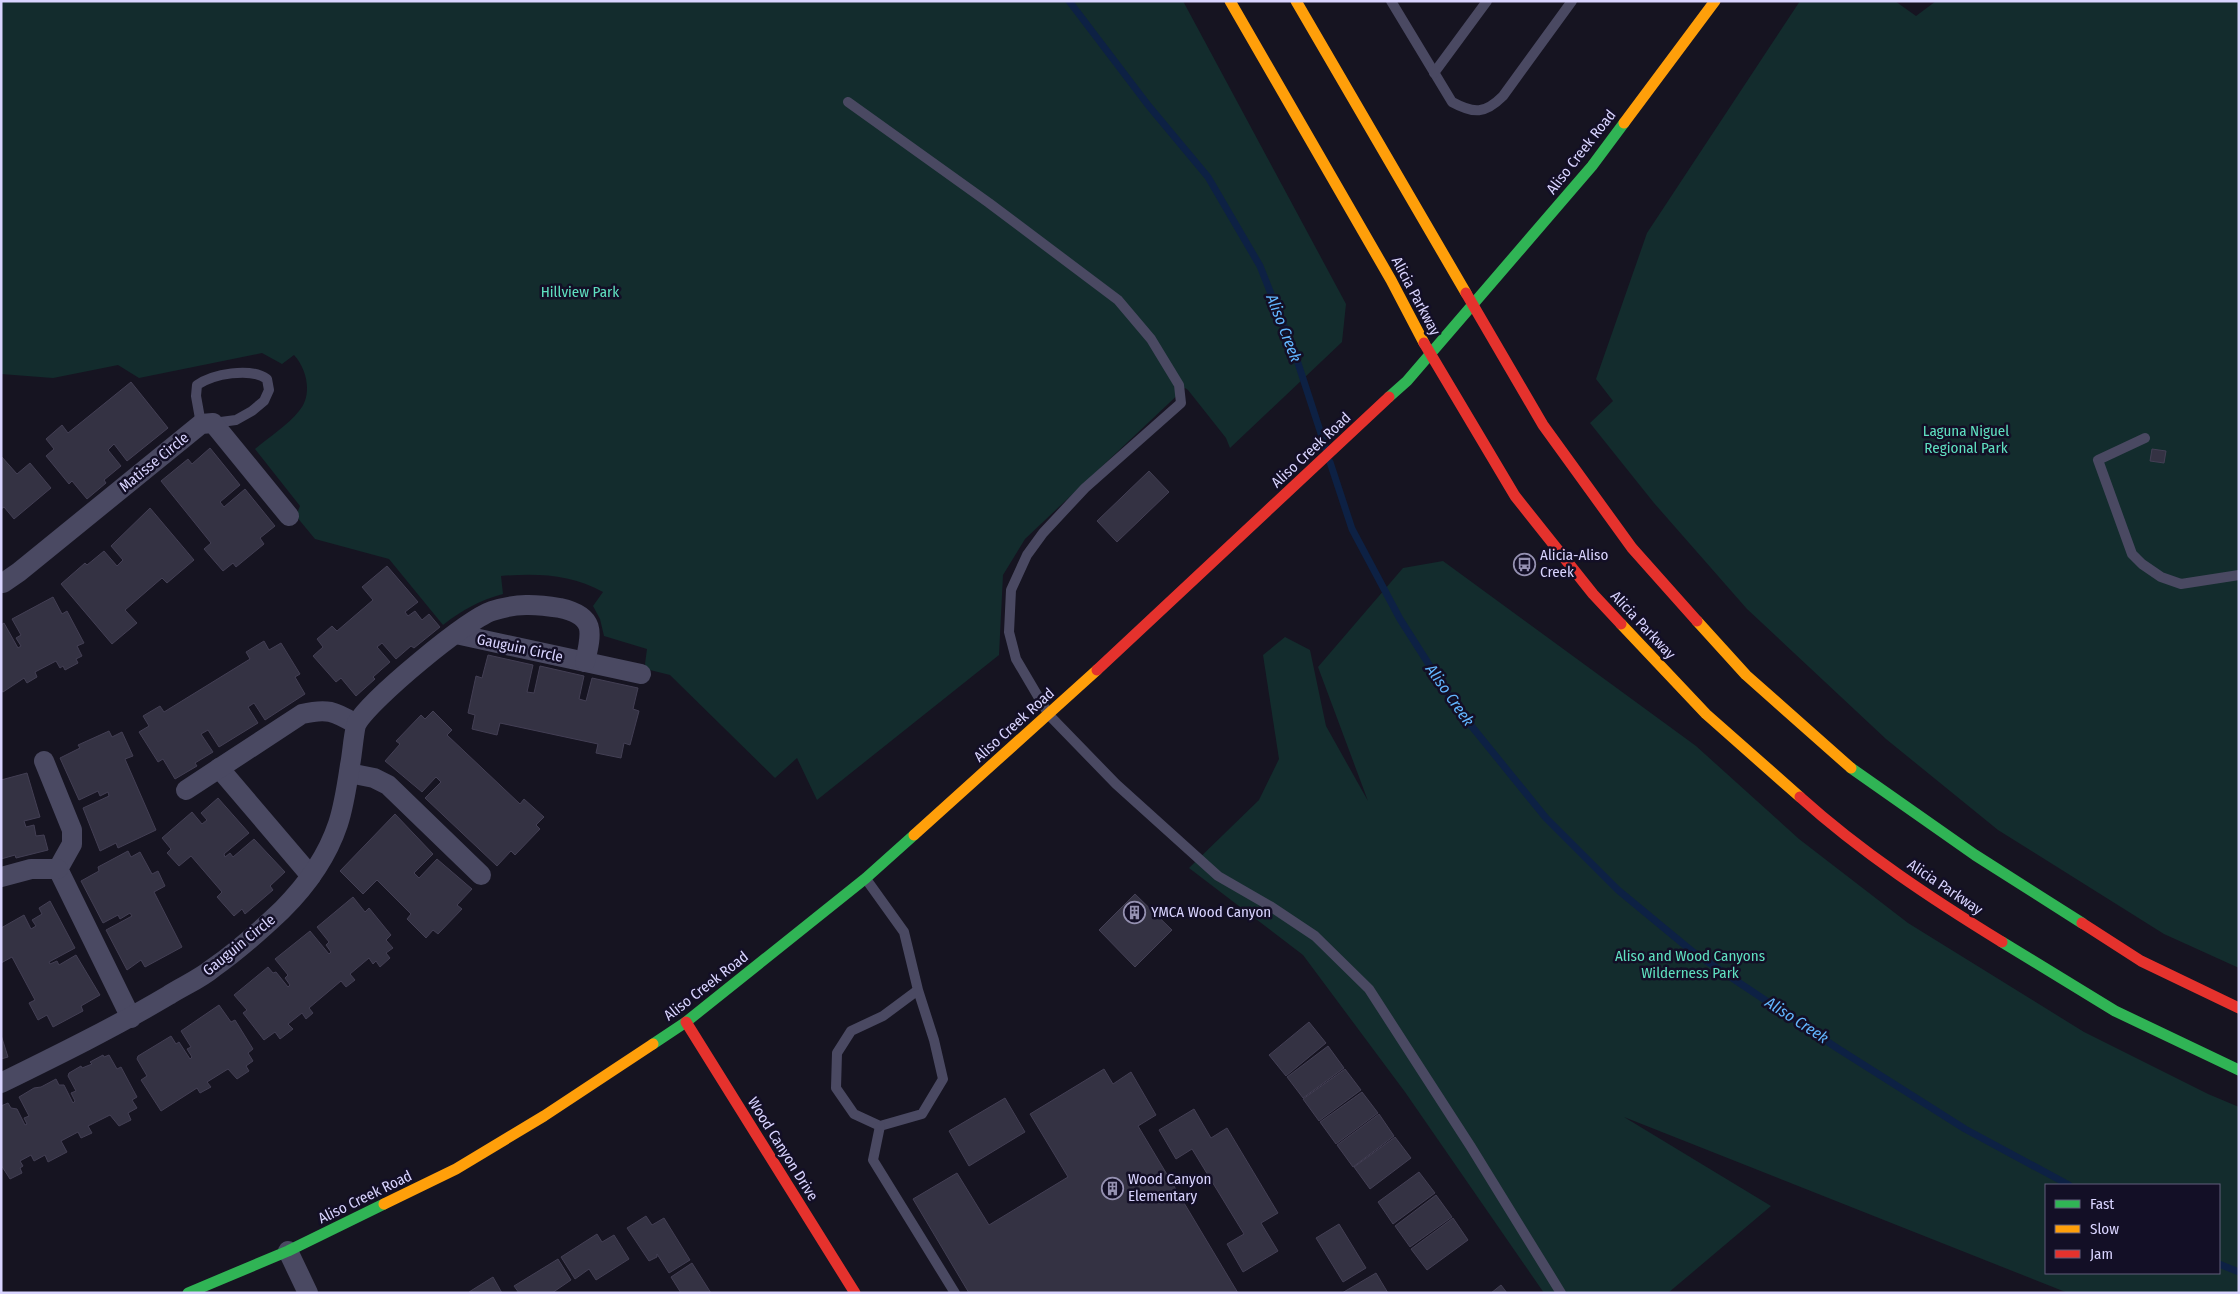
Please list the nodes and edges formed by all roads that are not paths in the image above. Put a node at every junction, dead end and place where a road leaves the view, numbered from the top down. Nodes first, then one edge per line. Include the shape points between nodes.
1 (1230, 1) edge
2 (1296, 1) edge
3 (1391, 1) edge
4 (1487, 1) edge
5 (1572, 1) edge
6 (1715, 1) edge
7 (1434, 73) junction
8 (848, 102) dead end
9 (1472, 306) junction
10 (1430, 354) junction
11 (207, 423) junction
12 (2145, 438) dead end
13 (288, 516) dead end
14 (2239, 575) edge
15 (2, 582) edge
16 (456, 634) junction
17 (585, 662) junction
18 (641, 674) dead end
19 (1049, 715) junction
20 (356, 724) junction
21 (44, 761) dead end
22 (219, 768) junction
23 (349, 773) junction
24 (186, 790) dead end
25 (58, 869) junction
26 (481, 874) dead end
27 (311, 876) junction
28 (1, 877) edge
29 (866, 878) junction
30 (918, 990) junction
31 (2239, 1008) edge
32 (131, 1018) junction
33 (686, 1022) junction
34 (2239, 1070) edge
35 (1, 1083) edge
36 (880, 1126) junction
37 (288, 1251) junction
38 (188, 1293) edge
39 (308, 1293) edge
40 (854, 1293) edge
41 (955, 1293) edge
42 (1561, 1293) edge

1 - 10 main road, Alicia Parkway via 1391,280
2 - 9 main road
3 - 7 lane
4 - 7 lane
5 - 7 lane via 1492,107 1479,111 1452,102
6 - 9 main road, Aliso Creek Road via 1592,166
8 - 19 lane via 1118,300 1151,339 1179,385 1181,403 1085,488 1043,533 1027,555 1011,590 1009,632 1015,655
9 - 10 main road, Aliso Creek Road
9 - 31 main road via 1543,425 1632,548 1746,675 1847,765 1975,855 2141,961
10 - 19 main road, Aliso Creek Road via 1407,381
10 - 34 main road, Alicia Parkway via 1515,496 1594,594 1706,714 1824,819 1945,907 2115,1011
11 - 11 lane via 236,420 252,412 264,401 269,390 267,379 258,373 248,372 207,378 197,386 196,396
11 - 13 street
11 - 15 street, Matisse Circle via 19,572
12 - 14 lane via 2098,460 2132,554 2160,577 2181,584
16 - 17 street, Gauguin Circle
16 - 17 street, Gauguin Circle via 490,612 513,605 537,604 574,611 584,617 591,636
16 - 20 street, Gauguin Circle via 388,689
17 - 18 street, Gauguin Circle
19 - 29 main road, Aliso Creek Road
19 - 42 lane via 1116,784 1218,876 1314,936 1369,989
20 - 22 street via 340,714 322,710 302,714
20 - 23 street, Gauguin Circle
21 - 25 street via 72,830 72,844
22 - 24 street
22 - 27 street
23 - 26 street via 374,778 388,785
23 - 27 street, Gauguin Circle via 339,823
25 - 28 street via 31,869
25 - 32 street
27 - 32 street, Gauguin Circle via 282,910 213,969
29 - 30 lane via 904,932
29 - 33 main road, Aliso Creek Road
30 - 36 lane via 943,1079 922,1114
30 - 36 lane via 883,1016 851,1031 837,1053 836,1088 854,1114
32 - 35 street, Gauguin Circle
33 - 37 main road, Aliso Creek Road via 544,1116 456,1169
33 - 40 main road, Wood Canyon Drive
36 - 41 lane via 873,1160
37 - 38 main road, Aliso Creek Road
37 - 39 street

